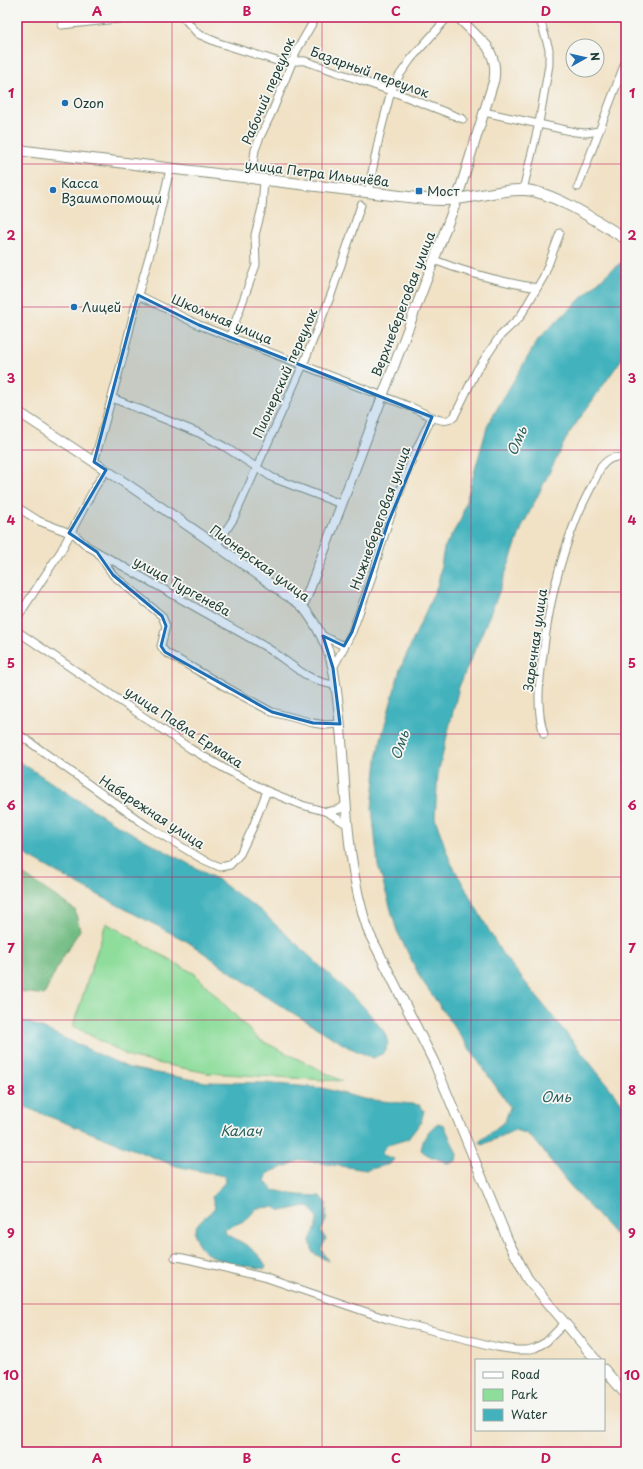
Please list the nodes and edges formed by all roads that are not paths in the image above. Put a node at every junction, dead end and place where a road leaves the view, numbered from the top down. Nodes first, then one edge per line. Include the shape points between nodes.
1 (135, 17) edge
2 (183, 17) edge
3 (316, 17) edge
4 (448, 17) edge
5 (458, 17) edge
6 (538, 17) edge
7 (62, 25) dead end
8 (626, 60) edge
9 (291, 62) junction
10 (391, 91) junction
11 (484, 112) junction
12 (463, 119) dead end
13 (539, 123) junction
14 (599, 130) junction
15 (17, 150) edge
16 (170, 169) junction
17 (251, 178) junction
18 (264, 180) junction
19 (578, 187) dead end
20 (523, 190) junction
21 (368, 192) junction
22 (457, 199) junction
23 (361, 204) dead end
24 (560, 233) dead end
25 (626, 239) edge
26 (434, 260) junction
27 (537, 288) junction
28 (138, 295) junction
29 (230, 336) junction
30 (304, 365) junction
31 (382, 397) junction
32 (112, 398) junction
33 (17, 411) edge
34 (432, 417) junction
35 (626, 459) edge
36 (94, 462) junction
37 (256, 467) junction
38 (106, 470) junction
39 (341, 504) junction
40 (17, 508) edge
41 (70, 533) junction
42 (216, 546) junction
43 (97, 552) junction
44 (302, 606) junction
45 (17, 618) edge
46 (17, 631) edge
47 (321, 635) junction
48 (344, 646) junction
49 (333, 668) junction
50 (335, 685) junction
51 (340, 724) junction
52 (17, 733) edge
53 (544, 734) dead end
54 (267, 792) junction
55 (346, 804) junction
56 (327, 812) junction
57 (348, 825) junction
58 (174, 1257) dead end
59 (564, 1324) junction
60 (595, 1359) edge
61 (605, 1370) edge
62 (626, 1395) edge

1 - 7 street
2 - 9 street, Базарный переулок via 198,34 218,43 280,62
3 - 9 street, Рабочий переулок
4 - 10 street via 411,58
5 - 11 street, Верхнебереговая улица via 488,46 494,59 495,73
6 - 13 street via 549,49
8 - 14 street
9 - 10 street, Базарный переулок via 305,61
9 - 17 street, Рабочий переулок via 255,150
10 - 12 street, Базарный переулок
10 - 21 street
11 - 13 street
11 - 22 street, Верхнебереговая улица
13 - 14 street via 575,132
13 - 20 street
14 - 19 street
15 - 16 main road, улица Петра Ильичёва
16 - 17 main road, улица Петра Ильичёва
16 - 28 street
17 - 18 main road, улица Петра Ильичёва
18 - 21 main road, улица Петра Ильичёва
18 - 29 street via 262,208 256,235 256,266
20 - 22 main road, улица Петра Ильичёва
20 - 25 main road, улица Петра Ильичёва via 551,196
21 - 22 main road, улица Петра Ильичёва via 425,199
22 - 26 street, Верхнебереговая улица
23 - 30 street, Пионерский переулок via 332,296
24 - 27 street
26 - 27 street via 513,284
26 - 31 street, Верхнебереговая улица
27 - 34 street via 520,316 500,336 477,370 454,417 444,421
28 - 29 street, Школьная улица via 199,325
28 - 32 street
29 - 30 street, Школьная улица
30 - 31 street, Школьная улица
30 - 37 street, Пионерский переулок
31 - 34 street, Школьная улица
31 - 39 street, Верхнебереговая улица
32 - 36 street
32 - 37 street via 199,433
33 - 36 street, Пионерская улица
34 - 48 street, Нижнебереговая улица via 414,454 388,523 370,583 352,632
35 - 53 street, Заречная улица via 607,460 601,467 575,521 555,583 548,613 539,692 539,709
36 - 38 street, Пионерская улица
37 - 39 street via 273,478
37 - 42 street, Пионерский переулок via 234,518
38 - 41 street
38 - 42 street, Пионерская улица
39 - 44 street, Верхнебереговая улица
40 - 41 street, улица Тургенева via 39,521
41 - 43 street, улица Тургенева
41 - 45 street via 61,552
42 - 44 street, Пионерская улица
43 - 50 street, улица Тургенева via 264,646 307,676 316,681
43 - 51 street via 113,575 162,616 166,626 161,646 165,652 272,712 313,723
44 - 47 street, Пионерская улица
46 - 54 street, улица Павла Ермака via 191,749
47 - 48 street
47 - 49 street, Пионерская улица
48 - 49 street, Нижнебереговая улица
49 - 50 street, Пионерская улица
50 - 51 street, Пионерская улица
51 - 55 street, Пионерская улица
52 - 54 street, Набережная улица via 147,826 220,867 230,865 240,854
54 - 56 street, улица Павла Ермака
55 - 56 street via 340,809
55 - 57 street, Пионерская улица
56 - 57 street, улица Павла Ермака
57 - 59 street, Пионерская улица via 357,892 369,932 434,1062 515,1256 528,1279
58 - 59 street via 267,1278 387,1319 498,1347 516,1350 536,1348
59 - 60 street, Пионерская улица
61 - 62 street

